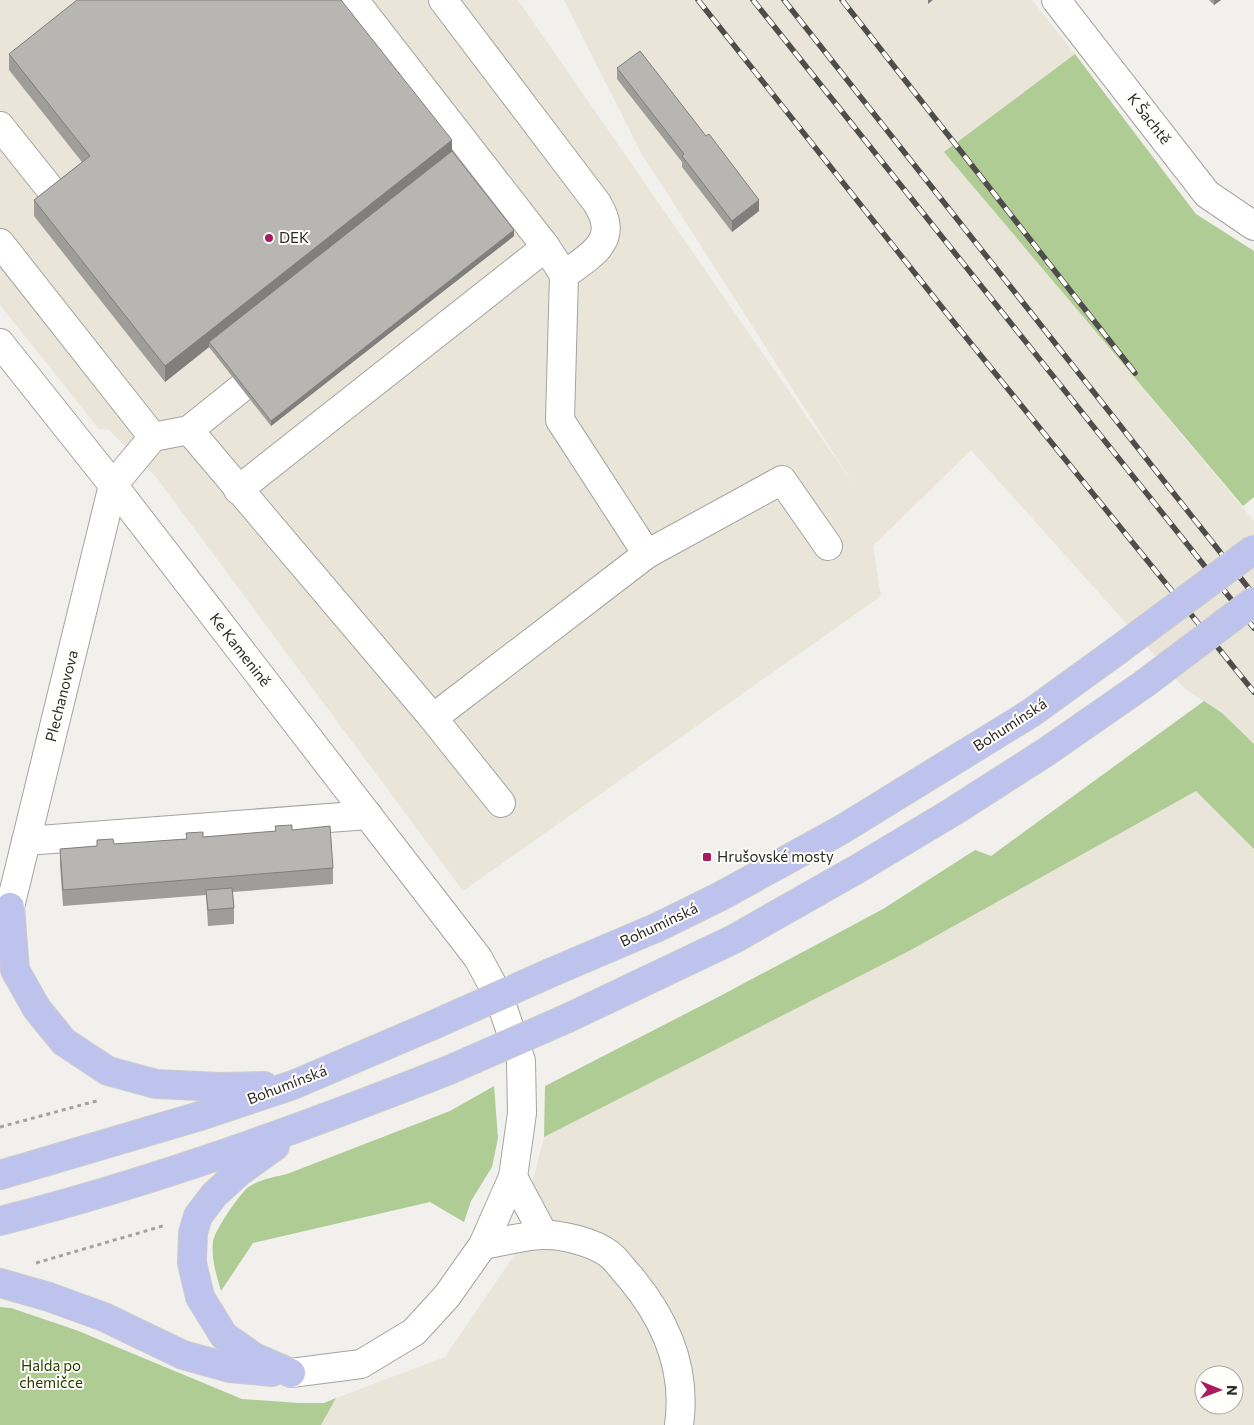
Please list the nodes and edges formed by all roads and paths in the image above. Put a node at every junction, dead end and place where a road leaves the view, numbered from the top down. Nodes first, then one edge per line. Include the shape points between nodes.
1 (354, 0) edge
2 (443, 0) edge
3 (1056, 0) edge
4 (0, 126) edge
5 (51, 190) edge
6 (1254, 226) edge
7 (0, 243) edge
8 (546, 247) junction
9 (564, 275) junction
10 (0, 343) edge
11 (289, 350) edge
12 (189, 430) junction
13 (152, 437) junction
14 (113, 484) junction
15 (238, 490) junction
16 (828, 546) dead end
17 (1254, 549) edge
18 (648, 554) junction
19 (1254, 601) edge
20 (433, 718) junction
21 (501, 803) dead end
22 (368, 815) junction
23 (26, 841) junction
24 (10, 907) junction
25 (0, 937) edge
26 (293, 1085) junction
27 (105, 1099) dead end
28 (334, 1115) junction
29 (0, 1127) edge
30 (0, 1175) edge
31 (513, 1177) junction
32 (198, 1216) junction
33 (0, 1221) edge
34 (544, 1235) junction
35 (483, 1246) junction
36 (28, 1265) dead end
37 (0, 1283) edge
38 (291, 1373) junction
39 (679, 1425) edge

1 - 8 street via 489,190
2 - 9 street via 597,203 606,222 600,247
3 - 6 street, K Šachtě via 1207,194
4 - 5 street
7 - 13 street
8 - 9 street
8 - 15 street
9 - 18 street via 560,420
10 - 14 street, Ke Kamenině
11 - 12 street
12 - 13 street
12 - 15 street
13 - 14 street
14 - 22 street, Ke Kamenině
14 - 23 street, Plechanovova
15 - 20 street
16 - 18 street via 782,480
17 - 26 main road, Bohumínská, bridge via 1031,713 841,830 658,927
18 - 20 street
19 - 28 main road, bridge via 1144,684 962,806 734,939 568,1018
20 - 21 street
22 - 23 street
22 - 31 street, Ke Kamenině via 478,958 499,996 521,1062 522,1113
23 - 24 street, Plechanovova
24 - 25 main road
24 - 26 main road via 15,970 37,1009 64,1042 108,1071 156,1084 220,1087
26 - 30 main road, Bohumínská via 191,1119
27 - 29 path
28 - 32 main road via 268,1149 214,1195
28 - 33 main road via 153,1177
31 - 34 street
31 - 35 street, Ke Kamenině
32 - 36 path
32 - 38 main road via 193,1233 192,1264 200,1297 224,1336 254,1358
34 - 35 street
34 - 39 street via 592,1245 609,1254 640,1289 674,1353 681,1383
35 - 38 street, Ke Kamenině via 447,1296 414,1332 361,1364
37 - 38 main road via 104,1317 183,1355 230,1368

